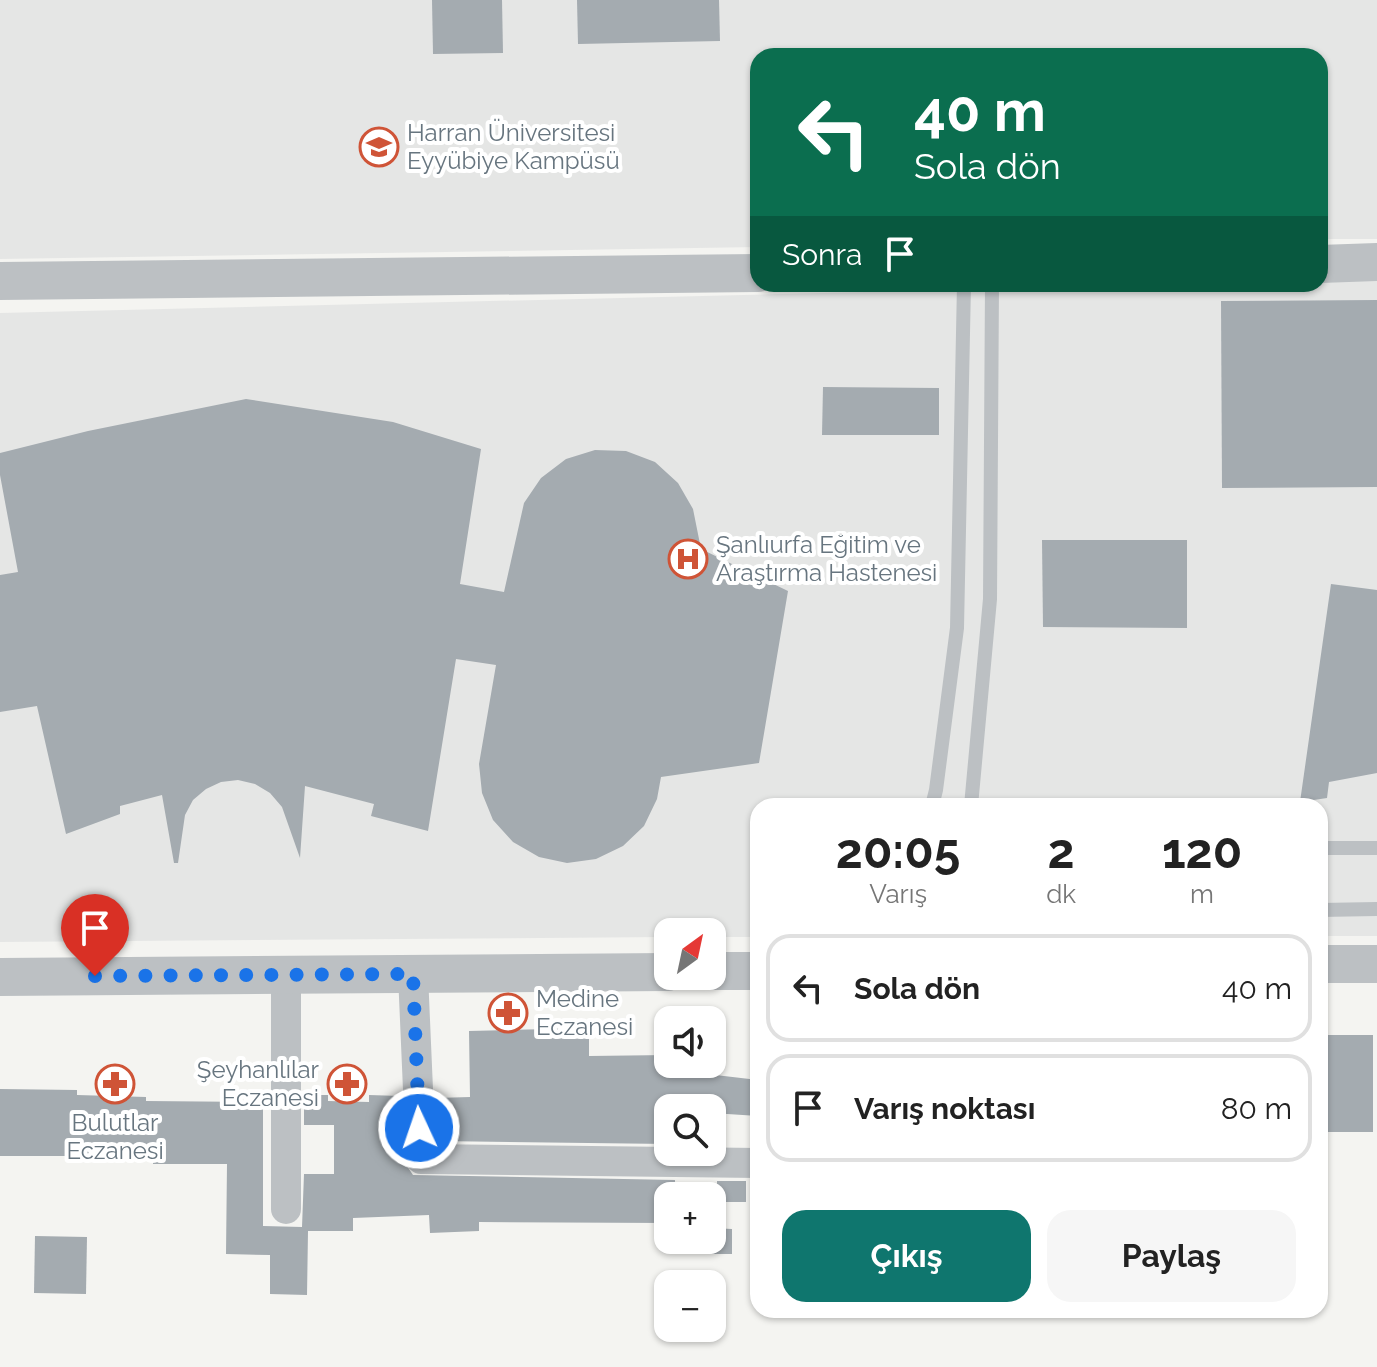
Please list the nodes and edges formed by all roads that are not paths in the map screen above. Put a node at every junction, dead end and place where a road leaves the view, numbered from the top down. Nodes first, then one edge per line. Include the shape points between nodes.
1 (1377, 262) edge
2 (1328, 264) edge
3 (750, 273) edge
4 (0, 281) edge
5 (964, 292) edge
6 (992, 292) edge
7 (933, 798) edge
8 (972, 798) edge
9 (1328, 848) edge
10 (1377, 848) edge
11 (1377, 909) edge
12 (1328, 910) edge
13 (1328, 964) edge
14 (1377, 964) edge
15 (726, 971) edge
16 (750, 971) edge
17 (654, 972) edge
18 (413, 974) junction
19 (286, 975) junction
20 (0, 977) edge
21 (750, 1163) edge
22 (286, 1209) dead end

1 - 2 street
3 - 4 street
5 - 7 lane via 957,628
6 - 8 lane via 990,599
9 - 10 lane
11 - 12 lane
13 - 14 street
15 - 16 street
17 - 18 street
18 - 19 street
18 - 21 street via 421,1159
19 - 20 street
19 - 22 street

